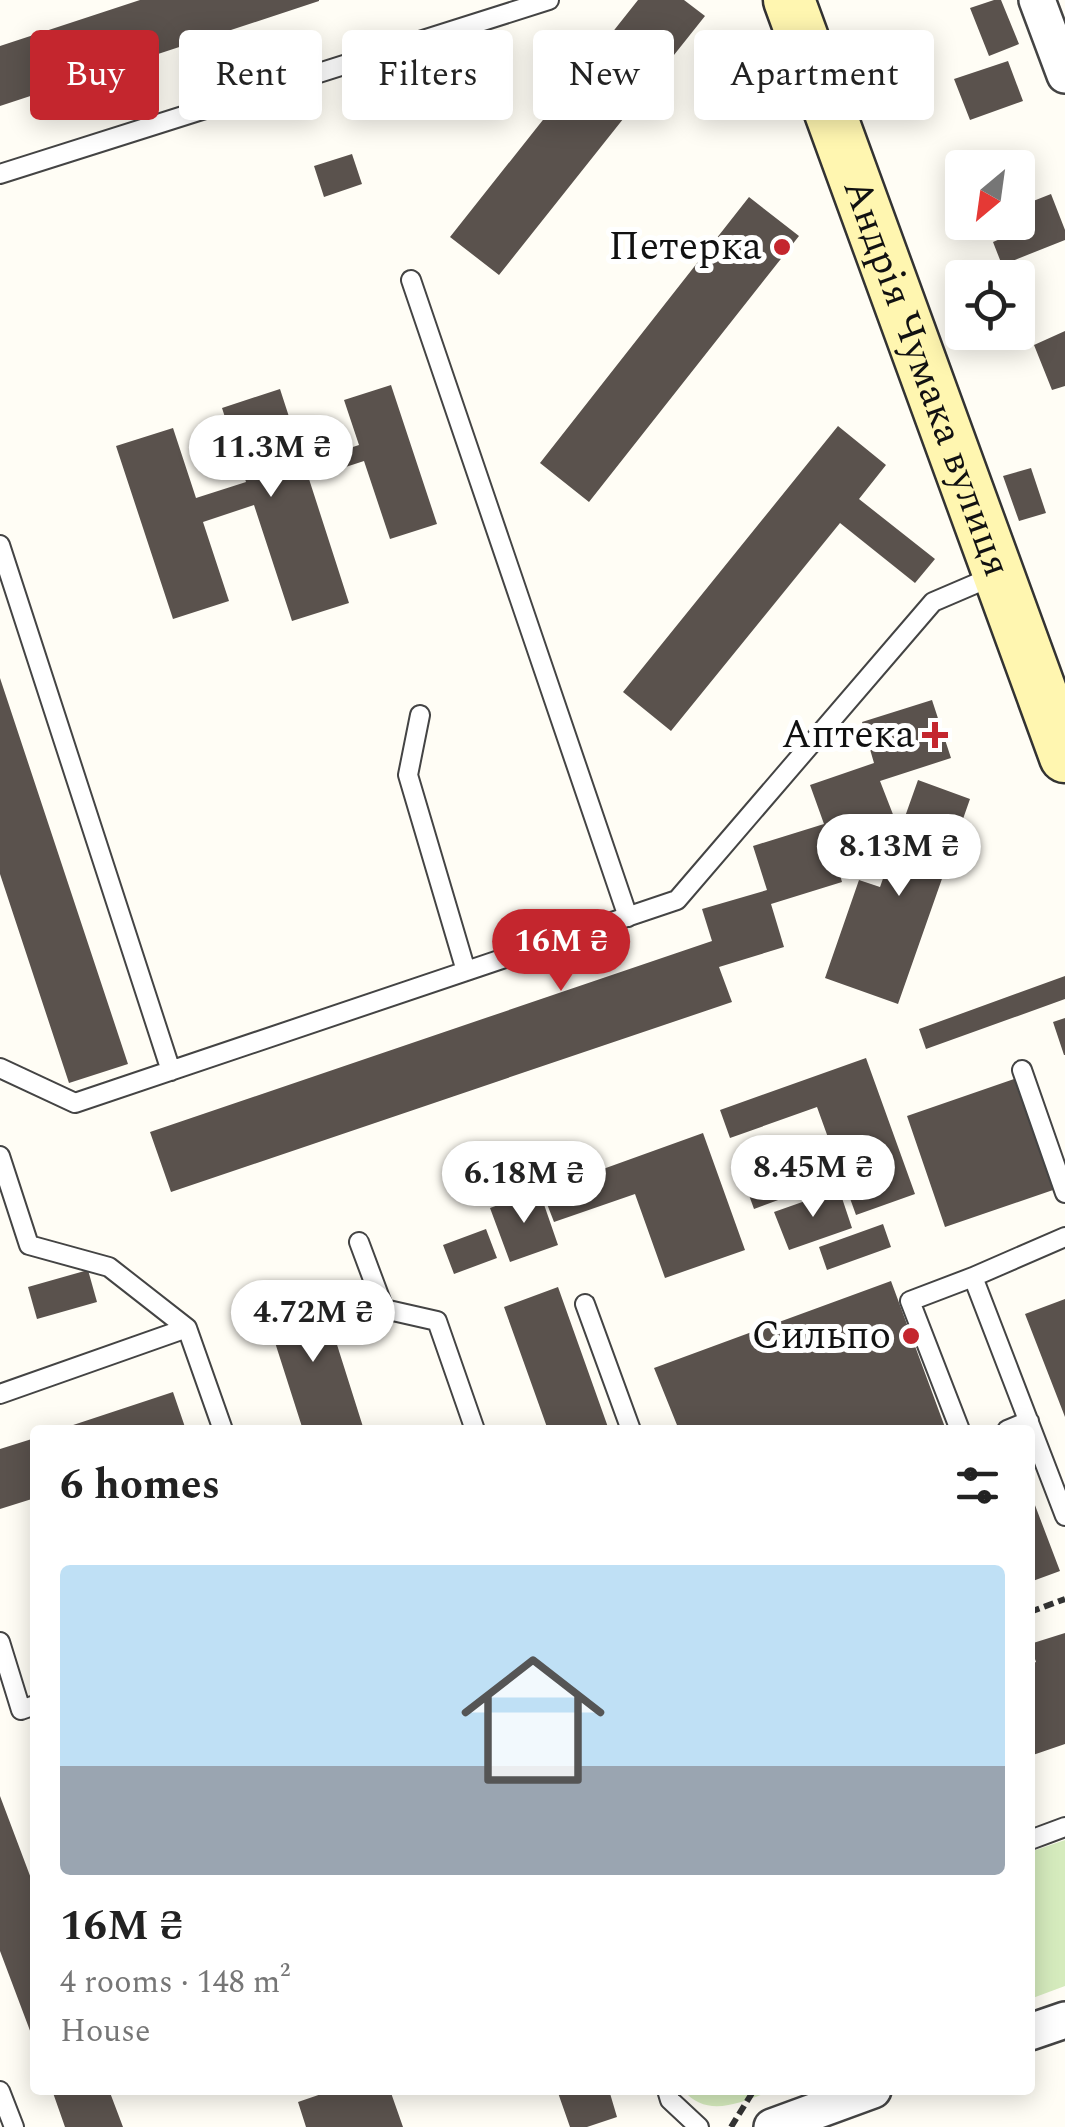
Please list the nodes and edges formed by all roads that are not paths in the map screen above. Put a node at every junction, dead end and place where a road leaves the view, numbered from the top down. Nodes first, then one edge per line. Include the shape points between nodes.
1 (549, 0) edge
2 (790, 0) edge
3 (1037, 0) edge
4 (1065, 75) edge
5 (0, 174) edge
6 (411, 280) dead end
7 (0, 546) edge
8 (998, 574) junction
9 (420, 715) dead end
10 (1065, 757) edge
11 (628, 917) junction
12 (466, 972) junction
13 (0, 1068) edge
14 (1022, 1070) dead end
15 (170, 1071) junction
16 (0, 1156) edge
17 (1065, 1193) edge
18 (1065, 1237) edge
19 (359, 1242) dead end
20 (973, 1278) junction
21 (586, 1304) dead end
22 (187, 1328) junction
23 (0, 1394) edge
24 (1029, 1422) junction
25 (221, 1425) edge
26 (474, 1425) edge
27 (629, 1425) edge
28 (958, 1425) edge
29 (1020, 1425) edge
30 (1030, 1425) edge
31 (1035, 1438) edge
32 (1065, 1516) edge
33 (0, 1642) edge
34 (30, 1707) edge
35 (1065, 1827) edge
36 (1035, 1838) edge
37 (1065, 2020) edge
38 (1035, 2030) edge
39 (0, 2091) edge
40 (668, 2095) edge
41 (859, 2095) edge
42 (14, 2127) edge
43 (699, 2127) edge
44 (772, 2127) edge

1 - 5 lane
2 - 8 street, Андрія Чумака вулиця
3 - 4 street
6 - 11 lane
7 - 15 lane
8 - 10 street, Андрія Чумака вулиця
8 - 11 lane via 933,602 677,900
9 - 12 lane via 408,775
11 - 12 lane
12 - 15 lane
13 - 15 lane via 75,1104
14 - 17 lane
16 - 22 lane via 29,1245 110,1266
18 - 20 lane
19 - 26 lane via 384,1308 437,1322
20 - 24 lane
20 - 28 lane via 910,1301
21 - 27 lane
22 - 23 lane
22 - 25 lane
24 - 29 lane
24 - 30 lane
31 - 32 lane
33 - 34 lane via 21,1710
35 - 36 lane
37 - 38 street
39 - 42 lane
40 - 43 lane
41 - 44 street

